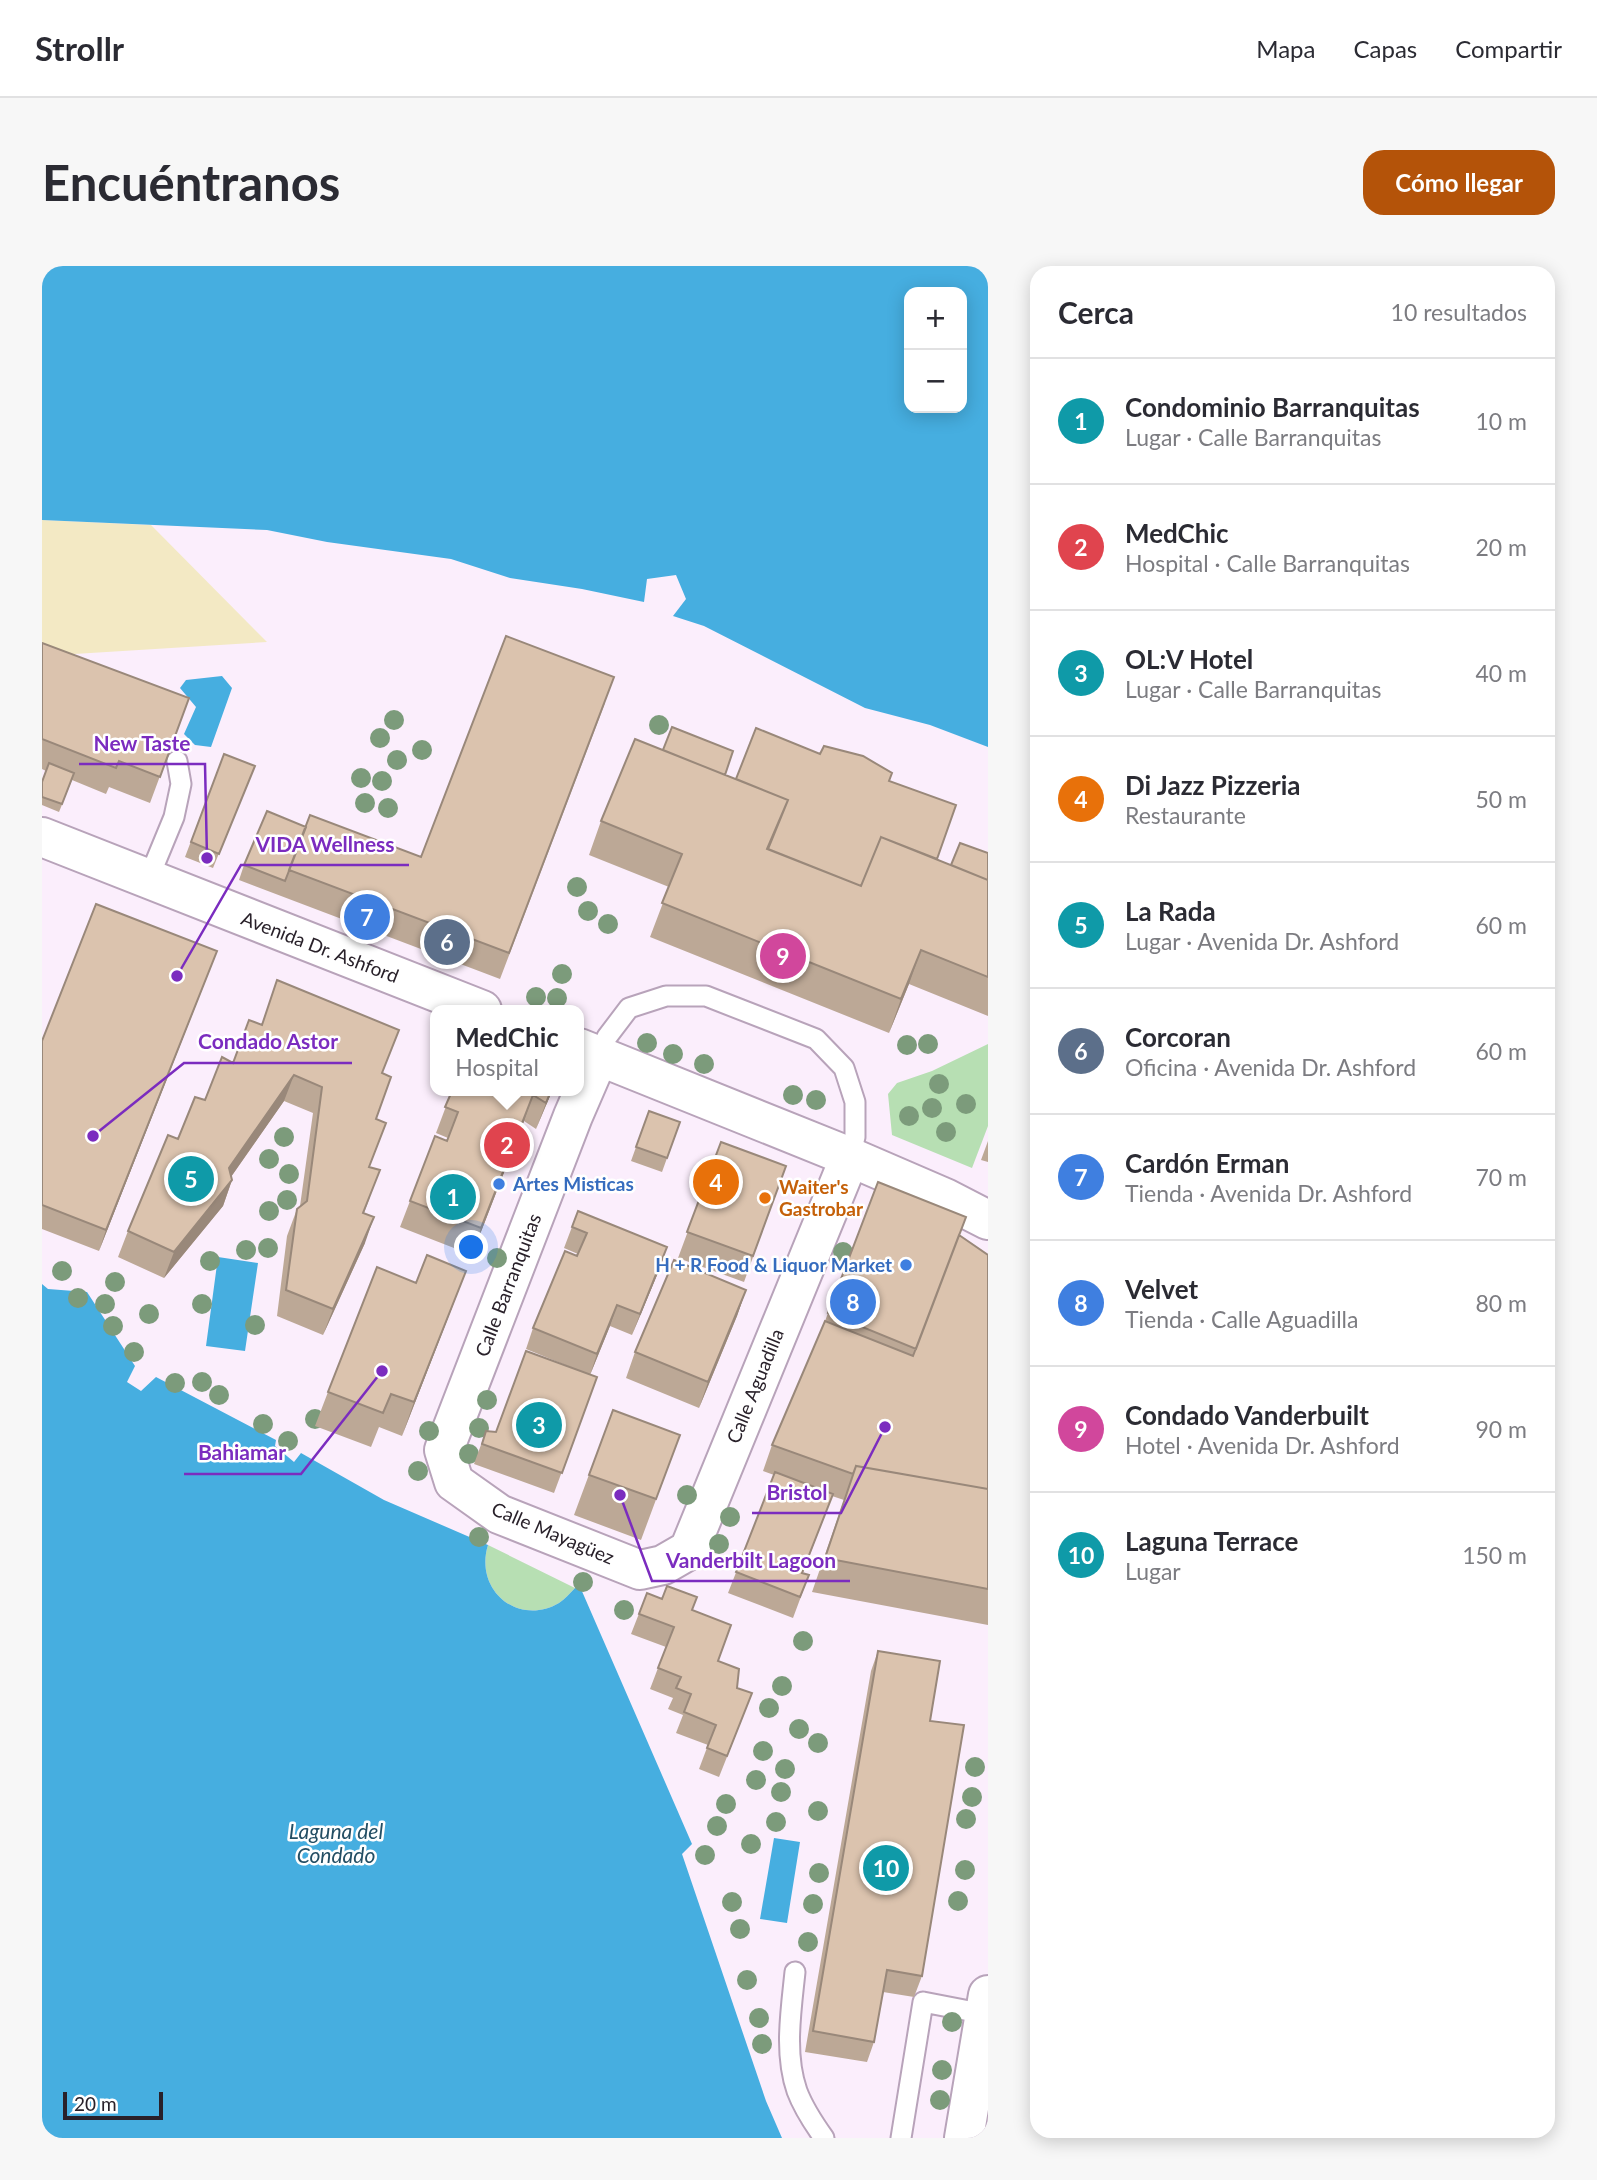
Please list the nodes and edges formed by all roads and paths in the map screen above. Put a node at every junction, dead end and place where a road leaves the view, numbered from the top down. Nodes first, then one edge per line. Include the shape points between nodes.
1 (177, 761) edge
2 (42, 837) edge
3 (148, 880) junction
4 (469, 1005) edge
5 (589, 1052) edge
6 (584, 1072) edge
7 (578, 1096) edge
8 (850, 1157) junction
9 (988, 1220) edge
10 (450, 1436) joint
11 (624, 1563) joint
12 (795, 1972) dead end
13 (986, 2004) edge
14 (824, 2138) edge
15 (901, 2138) edge
16 (964, 2138) edge

1 - 3 lane via 181,784 174,817
2 - 3 street, Avenida Dr. Ashford
3 - 4 street, Avenida Dr. Ashford
5 - 6 street, Calle Barranquitas
5 - 8 street
5 - 8 lane via 629,1008 666,996 706,996 817,1039 844,1068 855,1102
7 - 10 street, Calle Barranquitas
8 - 9 street
8 - 11 street, Calle Aguadilla via 689,1550 663,1565 640,1570
10 - 11 street, Calle Mayagüez via 444,1450 454,1482 499,1514
12 - 14 lane via 789,2032 792,2062 797,2090
13 - 15 lane via 923,2002
13 - 16 street

